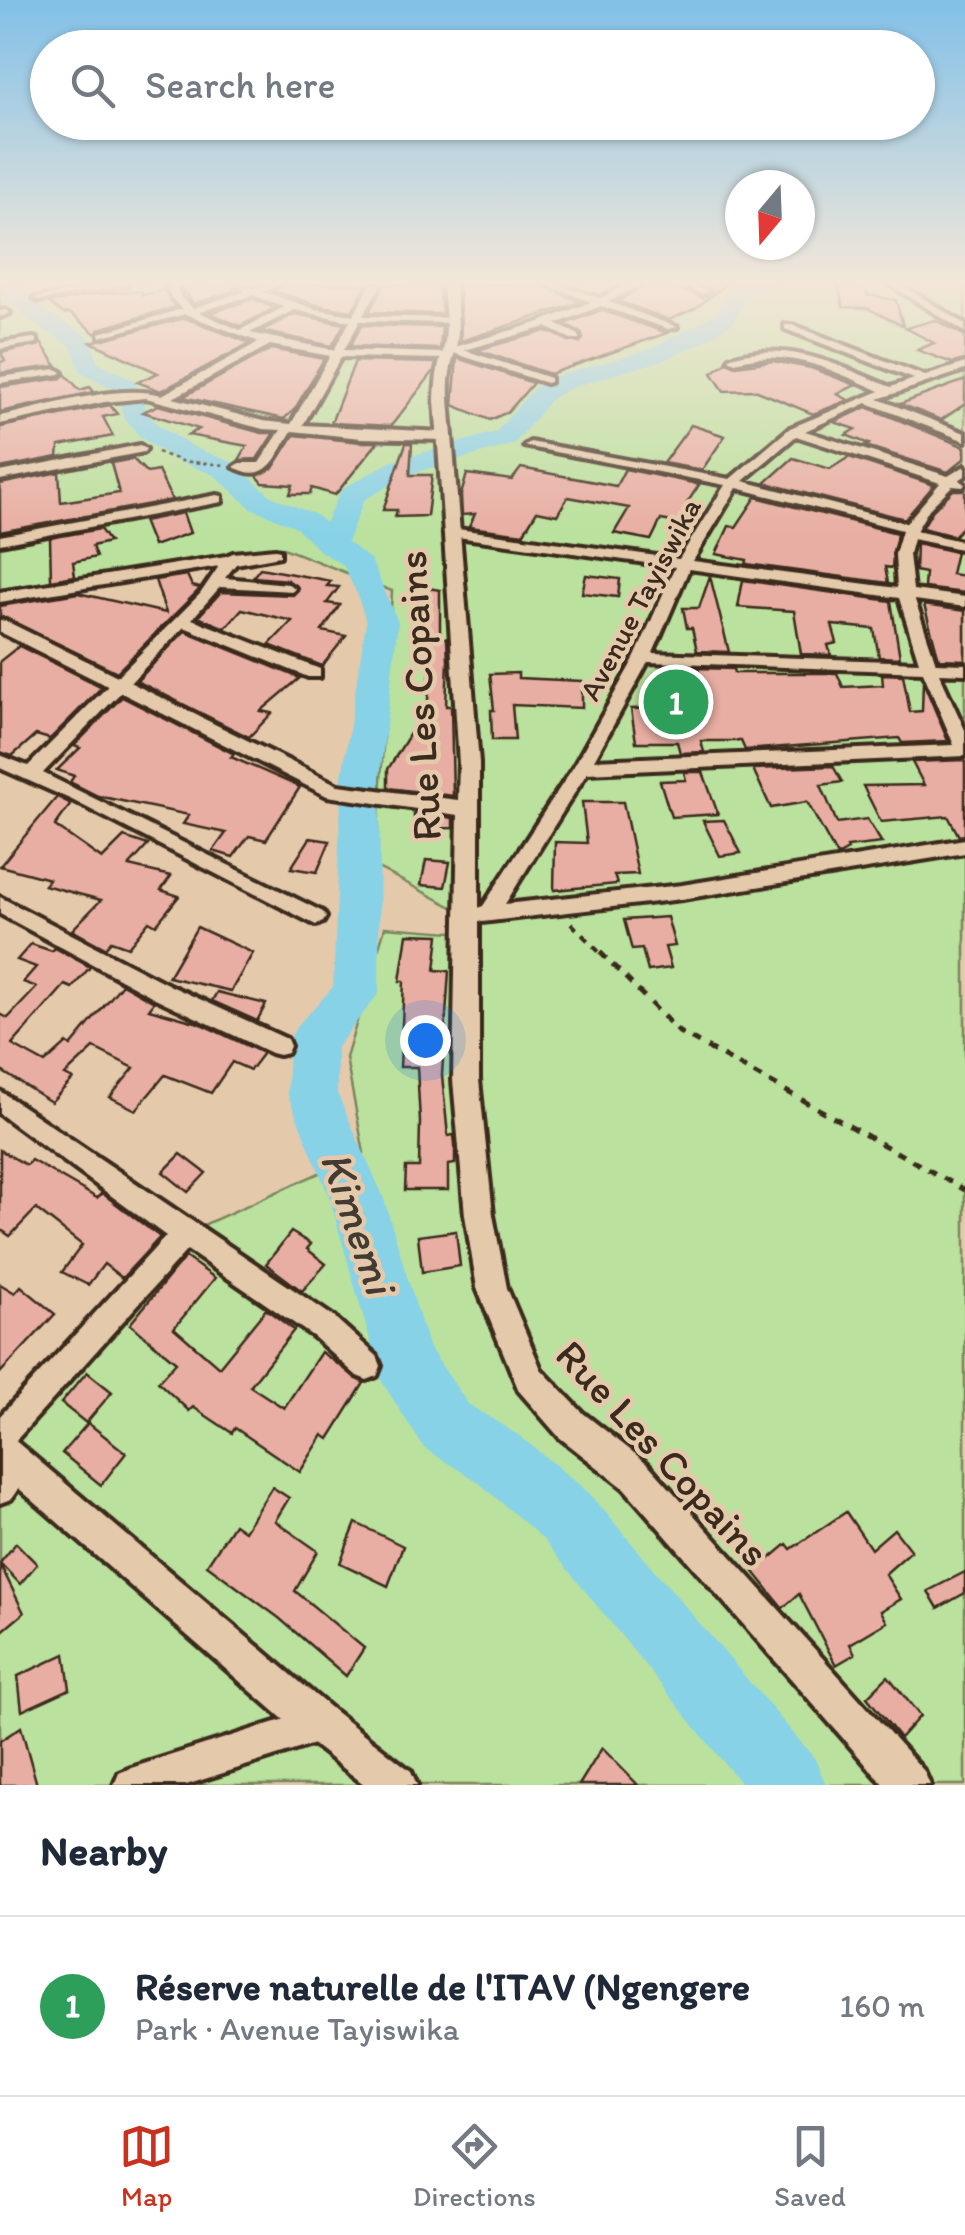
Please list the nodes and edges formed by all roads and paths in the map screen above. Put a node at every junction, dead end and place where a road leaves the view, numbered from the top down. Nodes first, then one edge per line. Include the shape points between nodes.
1 (220, 367) edge
2 (328, 367) edge
3 (447, 367) edge
4 (499, 367) edge
5 (822, 367) edge
6 (893, 367) edge
7 (961, 367) edge
8 (56, 372) dead end
9 (923, 379) junction
10 (0, 380) edge
11 (546, 380) dead end
12 (890, 391) junction
13 (164, 398) junction
14 (867, 398) junction
15 (0, 420) edge
16 (292, 428) junction
17 (794, 431) junction
18 (965, 437) edge
19 (530, 446) dead end
20 (445, 448) junction
21 (140, 449) joint
22 (240, 467) joint
23 (965, 470) edge
24 (0, 476) edge
25 (948, 481) junction
26 (733, 484) junction
27 (965, 486) edge
28 (217, 500) dead end
29 (908, 530) junction
30 (450, 532) junction
31 (0, 540) edge
32 (965, 546) edge
33 (275, 553) dead end
34 (233, 557) junction
35 (684, 563) junction
36 (215, 582) junction
37 (288, 588) dead end
38 (905, 594) junction
39 (0, 598) edge
40 (965, 602) edge
41 (182, 620) junction
42 (0, 625) edge
43 (643, 657) junction
44 (928, 666) junction
45 (965, 669) edge
46 (314, 673) dead end
47 (118, 682) junction
48 (965, 750) edge
49 (0, 761) edge
50 (582, 767) junction
51 (31, 774) junction
52 (468, 809) junction
53 (965, 846) edge
54 (0, 904) edge
55 (555, 906) junction
56 (477, 915) junction
57 (316, 917) dead end
58 (278, 1046) dead end
59 (0, 1101) edge
60 (965, 1190) edge
61 (184, 1234) junction
62 (367, 1366) dead end
63 (5, 1461) edge
64 (320, 1725) junction
65 (131, 1785) edge
66 (397, 1785) edge
67 (910, 1785) edge

1 - 13 street
2 - 16 street
3 - 20 street, Rue Les Copains
4 - 11 street
5 - 12 street
6 - 9 street
7 - 9 street, Avenue Tayiswika
8 - 10 street
9 - 12 street, Avenue Tayiswika
12 - 14 street, Avenue Tayiswika
13 - 15 street via 116,396
13 - 16 street
14 - 17 street, Avenue Tayiswika
14 - 18 street
16 - 20 street
16 - 22 street via 260,470
17 - 25 street
17 - 26 street, Avenue Tayiswika
19 - 26 street
20 - 30 street, Rue Les Copains
21 - 22 path
21 - 24 street
23 - 25 street
25 - 27 street
25 - 29 street
26 - 29 street
26 - 35 street, Avenue Tayiswika
28 - 31 street
29 - 32 street
29 - 38 street
30 - 35 street
30 - 52 street, Rue Les Copains via 467,716
33 - 34 street
34 - 36 street
34 - 39 street
35 - 38 street
35 - 43 street, Avenue Tayiswika
36 - 37 street
36 - 41 street
38 - 40 street
38 - 44 street
41 - 46 street
41 - 47 street
42 - 47 street
43 - 44 street
43 - 50 street, Avenue Tayiswika
44 - 45 street
44 - 48 street
47 - 51 street
47 - 52 street via 334,791
48 - 50 street
49 - 51 street
50 - 56 street, Avenue Tayiswika
51 - 57 street
52 - 56 street, Rue Les Copains
53 - 55 street
54 - 58 street
55 - 56 street
55 - 60 path via 679,1032
56 - 67 street, Rue Les Copains via 466,1080 479,1215 492,1288 530,1380 571,1425 636,1476
59 - 61 street
61 - 62 street via 324,1327
61 - 63 street
63 - 64 street
64 - 65 street
64 - 66 street

